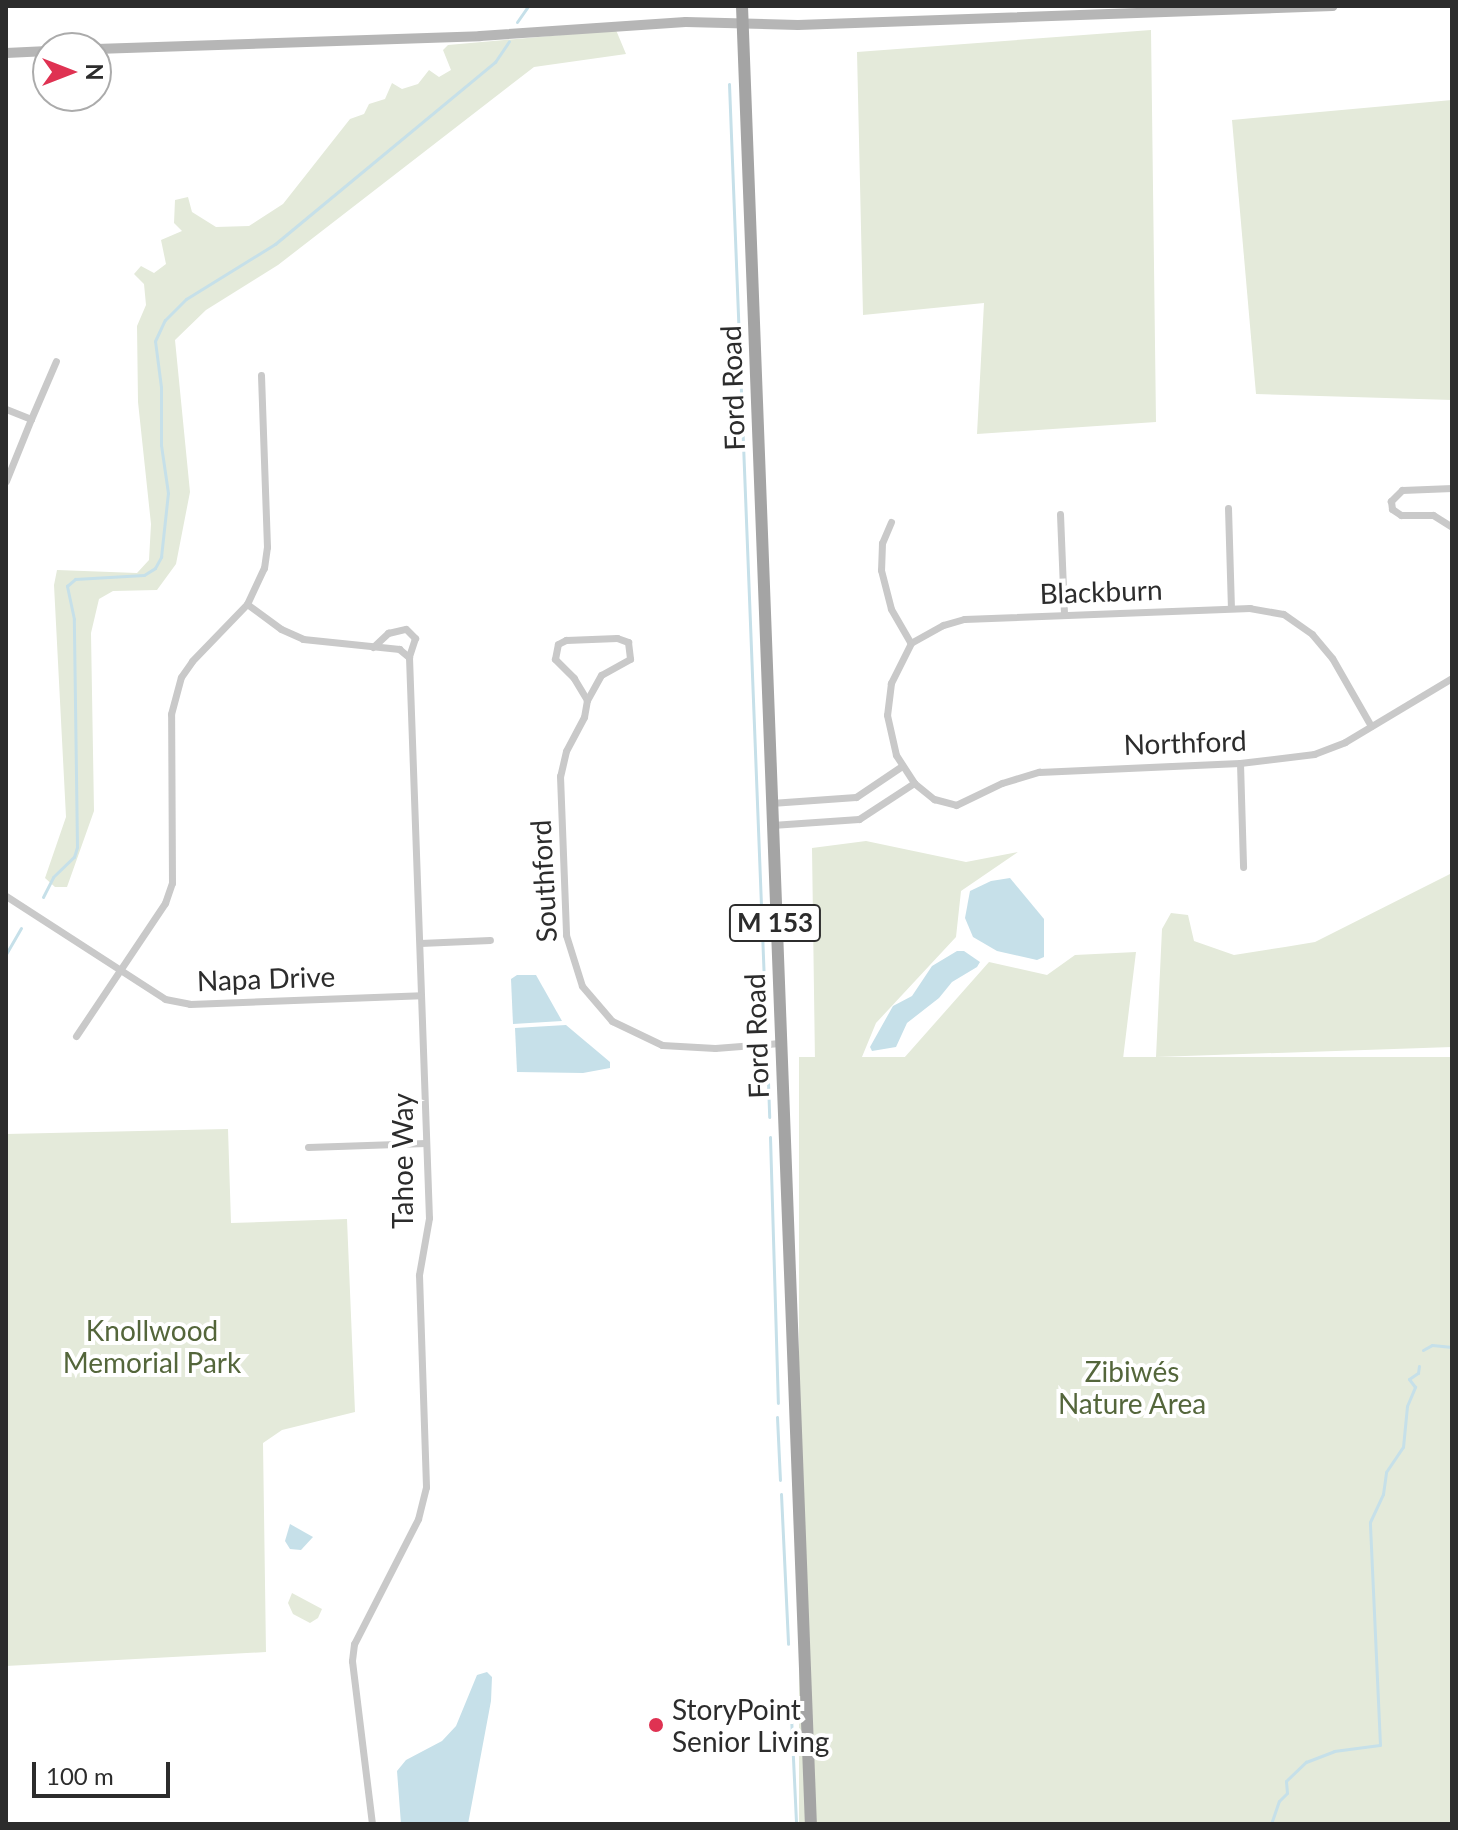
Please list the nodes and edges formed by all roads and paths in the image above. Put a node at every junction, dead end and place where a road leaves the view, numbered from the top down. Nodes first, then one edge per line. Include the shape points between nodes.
1 (742, 6) edge
2 (1333, 6) edge
3 (742, 23) junction
4 (112, 48) edge
5 (32, 52) edge
6 (6, 53) edge
7 (56, 361) dead end
8 (261, 375) dead end
9 (6, 409) edge
10 (31, 419) junction
11 (6, 481) edge
12 (1452, 488) edge
13 (1228, 508) dead end
14 (1060, 514) dead end
15 (891, 522) dead end
16 (1452, 527) edge
17 (247, 604) junction
18 (1231, 608) junction
19 (1064, 615) junction
20 (911, 643) junction
21 (373, 647) junction
22 (409, 657) junction
23 (1452, 678) edge
24 (587, 700) junction
25 (1371, 726) junction
26 (1240, 763) junction
27 (902, 766) junction
28 (914, 783) junction
29 (771, 803) junction
30 (772, 825) junction
31 (1243, 867) dead end
32 (6, 896) edge
33 (490, 940) dead end
34 (420, 943) junction
35 (119, 971) junction
36 (421, 995) junction
37 (76, 1036) dead end
38 (780, 1043) junction
39 (426, 1143) junction
40 (308, 1147) dead end
41 (372, 1824) edge
42 (811, 1824) edge

1 - 3 main road, Ford Road / M 153
2 - 3 street
3 - 4 street
3 - 29 main road, Ford Road / M 153
5 - 6 street
7 - 10 street
8 - 17 street via 267,547 264,568
9 - 10 street
10 - 11 street
12 - 16 street via 1402,490 1391,501 1401,515 1433,515
13 - 18 street
14 - 19 street
15 - 20 street via 882,543 881,570 891,609
17 - 21 street via 303,639
17 - 35 street via 192,661 173,699 172,883 165,903
18 - 19 street, Blackburn
18 - 25 street, Blackburn via 1270,610 1301,624 1332,658
19 - 20 street, Blackburn via 964,619
20 - 27 street via 887,704 889,736
21 - 22 street via 399,649
21 - 22 street, Tahoe Way via 388,633 406,629 415,638
22 - 34 street, Tahoe Way
23 - 25 street, Northford
24 - 24 street, Southford via 601,675 630,659 628,642 617,638 558,644 555,659
24 - 38 street, Southford via 560,776 566,935 582,986 612,1021 662,1045
25 - 26 street, Northford via 1314,754
26 - 28 street, Northford via 1039,772 956,805 934,799
26 - 31 street
27 - 28 street, Northford
27 - 29 street via 856,797
28 - 30 street via 859,819
29 - 30 main road, Ford Road / M 153
30 - 38 main road, Ford Road / M 153
32 - 35 street, Napa Drive
33 - 34 street
34 - 36 street, Tahoe Way
35 - 36 street, Napa Drive via 165,999 190,1004
35 - 37 street
36 - 39 street, Tahoe Way
38 - 42 main road, Ford Road / M 153
39 - 40 street
39 - 41 street, Tahoe Way via 429,1218 419,1275 424,1497 418,1519 360,1626 352,1661

